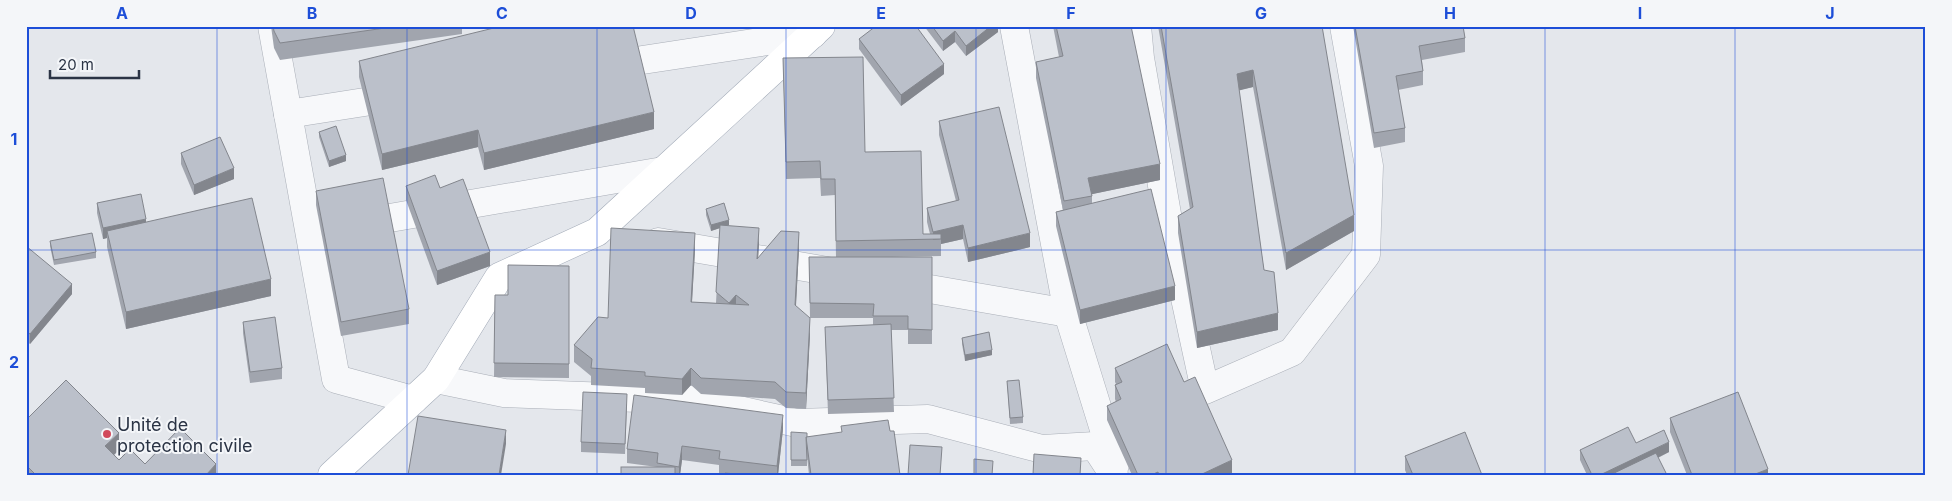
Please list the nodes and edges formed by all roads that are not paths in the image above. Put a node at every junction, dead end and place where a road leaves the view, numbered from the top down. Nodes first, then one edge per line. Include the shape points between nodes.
1 (272, 26) edge
2 (1014, 26) edge
3 (1137, 26) edge
4 (1344, 26) edge
5 (817, 30) edge
6 (762, 34) edge
7 (579, 69) edge
8 (424, 93) edge
9 (288, 114) junction
10 (662, 171) junction
11 (309, 232) junction
12 (597, 232) junction
13 (1068, 312) junction
14 (436, 379) junction
15 (414, 400) junction
16 (333, 474) edge
17 (1114, 475) edge
18 (1118, 475) edge

1 - 9 street
2 - 13 street
3 - 4 street via 1168,220 1205,390 1292,352 1366,255 1369,166
5 - 6 street
5 - 10 main road
6 - 7 street
8 - 9 street
9 - 11 street
10 - 11 street
10 - 12 main road
11 - 15 street via 336,379
12 - 13 street
12 - 14 main road via 499,277
13 - 18 street
14 - 15 main road
14 - 17 street via 504,393 693,400 798,423 928,419 1042,449 1095,446
15 - 16 main road

